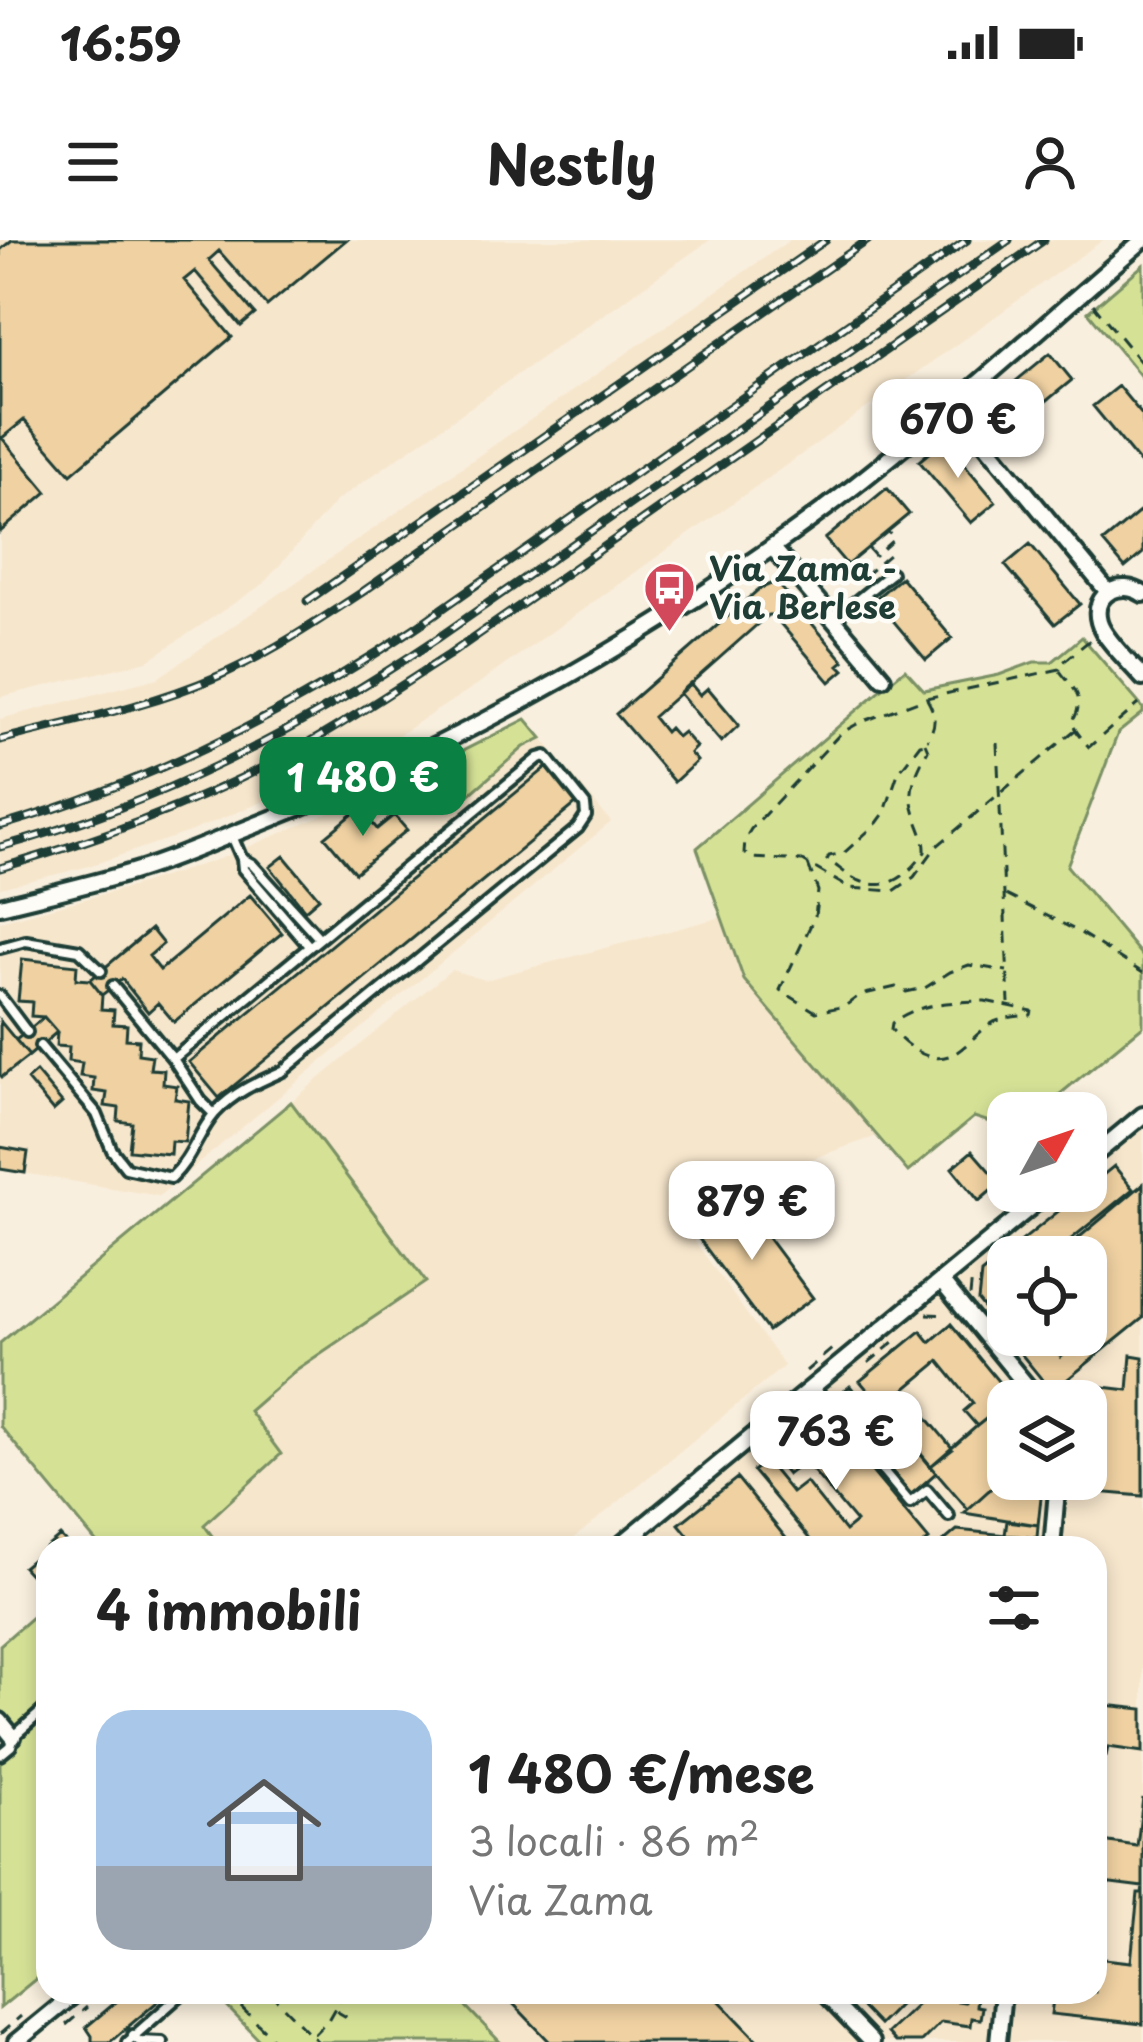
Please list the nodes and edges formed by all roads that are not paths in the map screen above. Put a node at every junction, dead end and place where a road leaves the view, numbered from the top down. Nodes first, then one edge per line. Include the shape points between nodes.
1 (1143, 240) edge
2 (952, 403) junction
3 (772, 547) junction
4 (890, 573) dead end
5 (1108, 592) junction
6 (1143, 594) edge
7 (833, 620) junction
8 (883, 678) dead end
9 (1143, 678) edge
10 (231, 835) junction
11 (242, 859) junction
12 (0, 906) edge
13 (319, 938) junction
14 (309, 946) junction
15 (0, 948) edge
16 (100, 971) dead end
17 (113, 986) dead end
18 (0, 996) edge
19 (27, 1031) dead end
20 (40, 1046) dead end
21 (173, 1059) junction
22 (214, 1114) junction
23 (1143, 1115) edge
24 (1107, 1145) edge
25 (1025, 1212) edge
26 (941, 1281) junction
27 (1022, 1380) edge
28 (813, 1387) junction
29 (1056, 1500) edge
30 (949, 1516) dead end
31 (632, 1536) edge
32 (1053, 1536) edge
33 (36, 1717) edge
34 (0, 1721) edge
35 (13, 1737) junction
36 (0, 1756) edge
37 (65, 2004) edge
38 (170, 2004) edge
39 (835, 2004) edge
40 (1003, 2004) edge
41 (34, 2036) edge
42 (129, 2039) edge
43 (16, 2042) edge
44 (162, 2042) edge
45 (871, 2042) edge
46 (998, 2042) edge

1 - 2 street
2 - 3 street
2 - 5 street
3 - 7 street
3 - 10 street via 486,722
4 - 7 lane
5 - 6 street via 1123,586
5 - 9 street via 1101,628
7 - 8 street
10 - 11 lane
10 - 12 street via 135,872
11 - 13 lane
11 - 14 lane
13 - 14 lane
13 - 22 lane via 539,758 547,756 585,805 578,828 283,1071
14 - 21 lane
15 - 16 lane via 26,941 79,950
17 - 21 lane
18 - 19 lane
20 - 22 lane via 97,1114 126,1168 171,1178
21 - 22 lane
23 - 24 street
25 - 26 street
26 - 27 street
26 - 28 street
28 - 30 lane via 910,1503 927,1490
28 - 31 street
29 - 32 street
33 - 35 lane
34 - 35 street
35 - 36 lane
37 - 41 street
38 - 42 lane
39 - 45 street
40 - 46 street
41 - 43 street
42 - 44 lane

